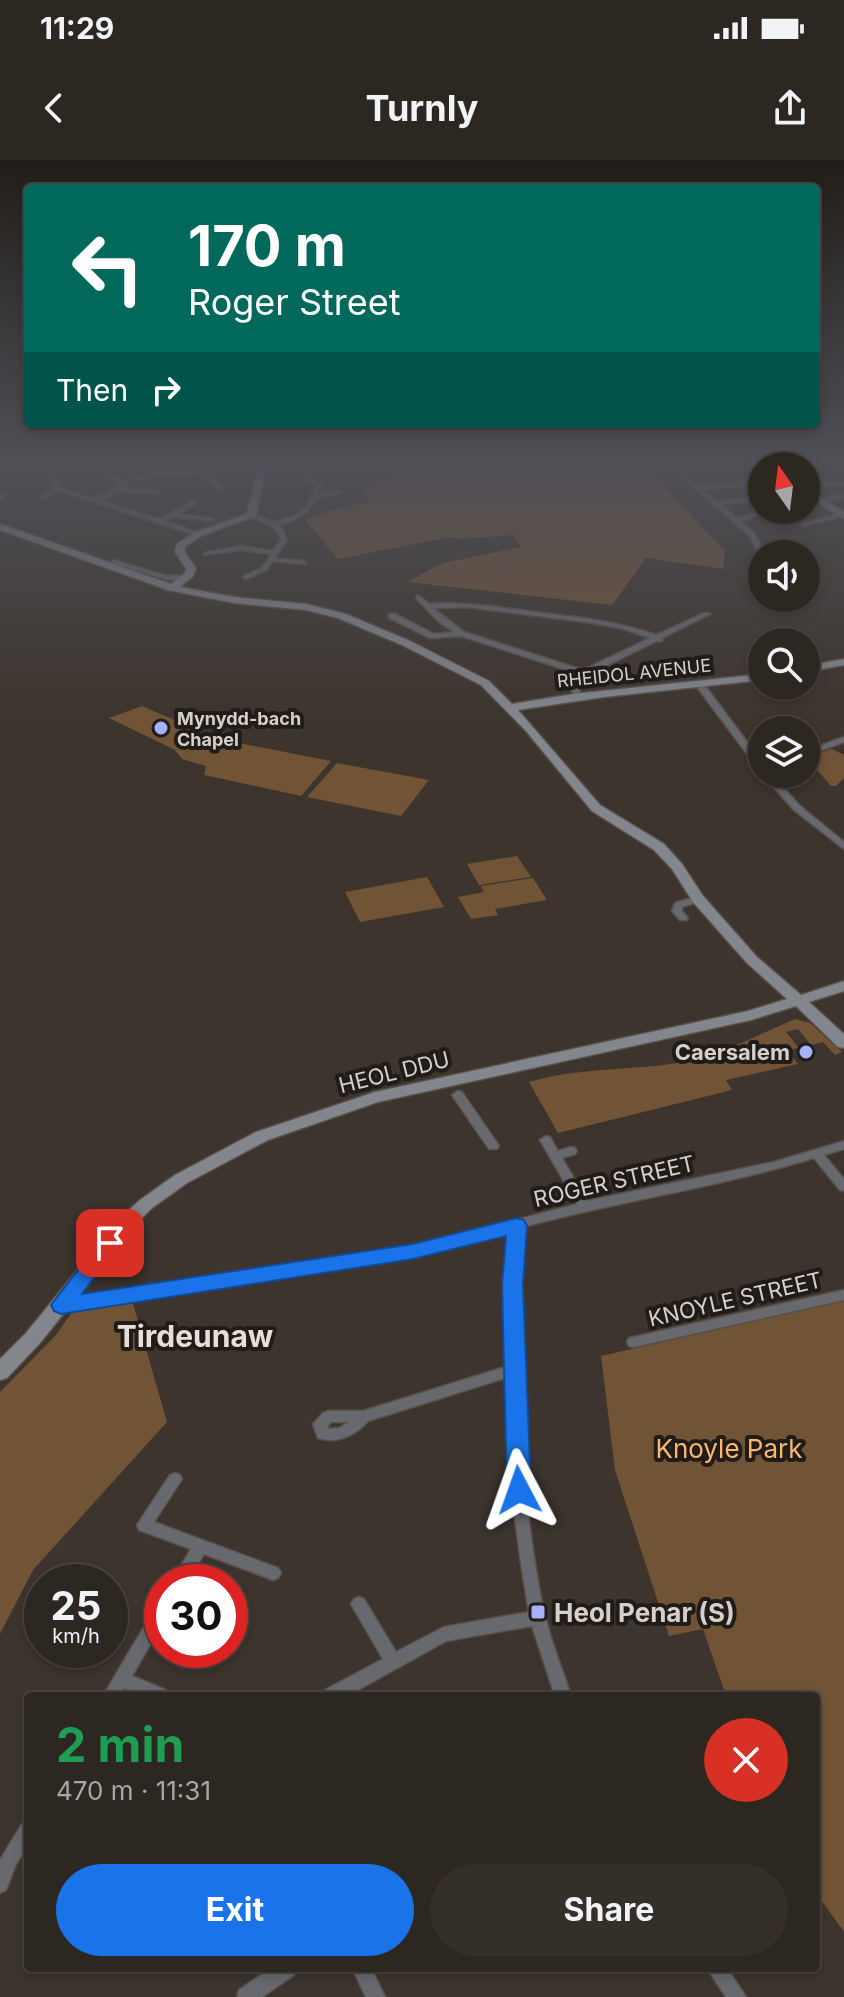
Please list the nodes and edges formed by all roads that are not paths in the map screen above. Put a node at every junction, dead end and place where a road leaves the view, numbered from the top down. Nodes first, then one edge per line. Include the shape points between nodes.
1 (61, 549) edge
2 (180, 549) edge
3 (238, 549) edge
4 (245, 549) edge
5 (279, 549) edge
6 (206, 554) dead end
7 (274, 556) junction
8 (114, 562) dead end
9 (303, 563) dead end
10 (246, 577) dead end
11 (188, 578) junction
12 (172, 588) junction
13 (418, 597) dead end
14 (427, 606) junction
15 (706, 614) dead end
16 (392, 616) dead end
17 (461, 634) junction
18 (659, 639) junction
19 (842, 663) edge
20 (820, 667) edge
21 (584, 673) junction
22 (748, 679) edge
23 (700, 685) junction
24 (578, 696) junction
25 (510, 708) junction
26 (844, 739) edge
27 (748, 747) edge
28 (820, 748) edge
29 (779, 788) edge
30 (844, 846) edge
31 (698, 899) junction
32 (683, 918) dead end
33 (844, 986) edge
34 (800, 1001) junction
35 (844, 1043) edge
36 (458, 1095) dead end
37 (546, 1140) dead end
38 (844, 1145) edge
39 (493, 1146) dead end
40 (571, 1151) dead end
41 (817, 1154) junction
42 (555, 1156) junction
43 (844, 1187) edge
44 (584, 1206) junction
45 (517, 1226) junction
46 (844, 1295) edge
47 (61, 1305) junction
48 (634, 1342) dead end
49 (513, 1370) junction
50 (0, 1372) edge
51 (363, 1417) dead end
52 (175, 1479) dead end
53 (201, 1546) junction
54 (190, 1564) edge
55 (273, 1573) dead end
56 (359, 1604) dead end
57 (537, 1618) junction
58 (144, 1640) edge
59 (393, 1661) junction
60 (121, 1679) junction
61 (113, 1692) edge
62 (151, 1692) edge
63 (338, 1692) edge
64 (562, 1692) edge
65 (24, 1836) edge
66 (0, 1884) edge
67 (281, 1972) edge
68 (363, 1972) edge
69 (719, 1972) edge
70 (246, 1997) edge
71 (376, 1997) edge
72 (737, 1997) edge

1 - 12 street
2 - 11 street via 191,569
3 - 6 street
4 - 7 street
5 - 7 street
7 - 9 street
7 - 10 street via 260,572
8 - 11 street via 164,577
11 - 12 street
12 - 25 street via 342,616 474,677
13 - 14 street
14 - 17 street
14 - 18 street via 472,603 590,618
15 - 18 street
16 - 17 street via 433,636
17 - 21 street
18 - 21 street
19 - 20 street
21 - 24 street via 574,686
22 - 23 street, RHEIDOL AVENUE
23 - 24 street, RHEIDOL AVENUE
23 - 27 street
24 - 25 street, RHEIDOL AVENUE
25 - 31 street via 596,808 669,857
26 - 28 street
29 - 30 street
31 - 32 street via 678,905
31 - 34 street via 752,960
33 - 34 street, HEOL DDU
34 - 35 street
34 - 47 street, HEOL DDU via 597,1051 375,1097 272,1132 193,1172 146,1204
36 - 39 street
37 - 42 street
38 - 41 street, ROGER STREET
40 - 42 street
41 - 43 street
41 - 44 street, ROGER STREET
42 - 44 street
44 - 45 street, ROGER STREET
45 - 47 street, ROGER STREET via 413,1252
45 - 49 street
46 - 48 street, KNOYLE STREET
47 - 50 street, HEOL DDU
49 - 51 street
49 - 57 street via 521,1514
52 - 53 street via 144,1525
53 - 54 street
53 - 55 street
56 - 59 street
57 - 59 street via 444,1634
57 - 64 street
58 - 60 street
59 - 63 street
60 - 61 street
60 - 62 street
65 - 66 street
67 - 70 street
68 - 71 street
69 - 72 street

